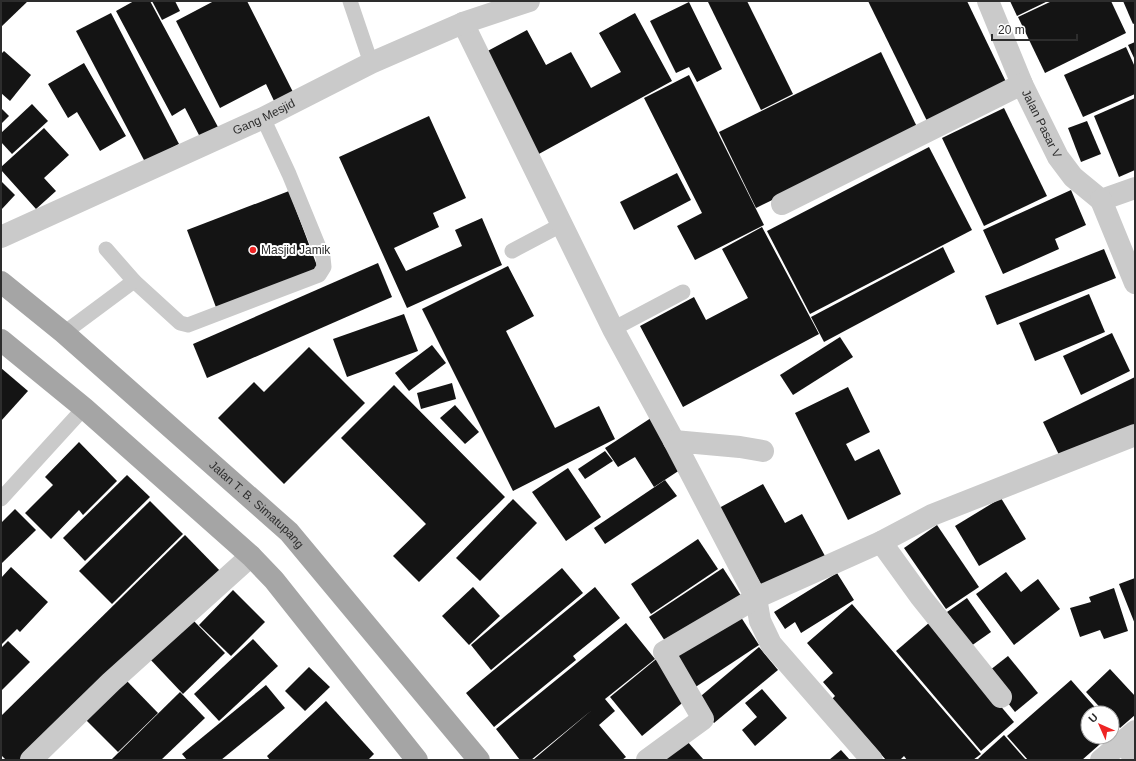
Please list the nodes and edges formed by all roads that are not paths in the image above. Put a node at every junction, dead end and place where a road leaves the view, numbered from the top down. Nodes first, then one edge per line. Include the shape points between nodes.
1 (350, 1) edge
2 (528, 1) edge
3 (988, 1) edge
4 (463, 23) junction
5 (371, 63) junction
6 (1022, 84) junction
7 (263, 118) junction
8 (1135, 188) edge
9 (1101, 200) junction
10 (782, 204) dead end
11 (561, 225) junction
12 (1, 237) edge
13 (106, 249) dead end
14 (512, 251) dead end
15 (134, 281) junction
16 (1, 282) edge
17 (1135, 283) edge
18 (683, 292) dead end
19 (613, 329) junction
20 (64, 334) junction
21 (1, 340) edge
22 (84, 408) junction
23 (1135, 435) edge
24 (674, 441) junction
25 (764, 451) dead end
26 (1, 498) edge
27 (881, 542) junction
28 (251, 556) junction
29 (756, 598) junction
30 (1001, 697) dead end
31 (1130, 743) edge
32 (31, 760) edge
33 (417, 760) edge
34 (480, 760) edge
35 (647, 760) edge
36 (872, 760) edge
37 (1101, 760) edge

1 - 5 lane
2 - 4 street, Gang Mesjid
3 - 6 street, Jalan Pasar V
4 - 5 street, Gang Mesjid
4 - 11 street
5 - 7 street, Gang Mesjid
6 - 9 street, Jalan Pasar V via 1058,157 1073,177
6 - 10 street
7 - 12 street, Gang Mesjid
7 - 15 lane via 323,257 323,271 319,275 188,325 180,323
8 - 9 street
9 - 17 street
11 - 14 lane
11 - 19 street
13 - 15 lane
15 - 20 lane
16 - 20 main road, Jalan T. B. Simatupang
18 - 19 lane
19 - 24 street
20 - 34 main road, Jalan T. B. Simatupang via 289,532
21 - 22 main road
22 - 26 lane
22 - 28 main road
23 - 27 street via 932,515
24 - 25 street
24 - 29 street
27 - 29 street
27 - 30 street via 920,596
28 - 32 street via 111,682
28 - 33 main road via 274,580
29 - 35 street via 664,652 703,719
29 - 36 street via 760,621 771,644
31 - 37 street

